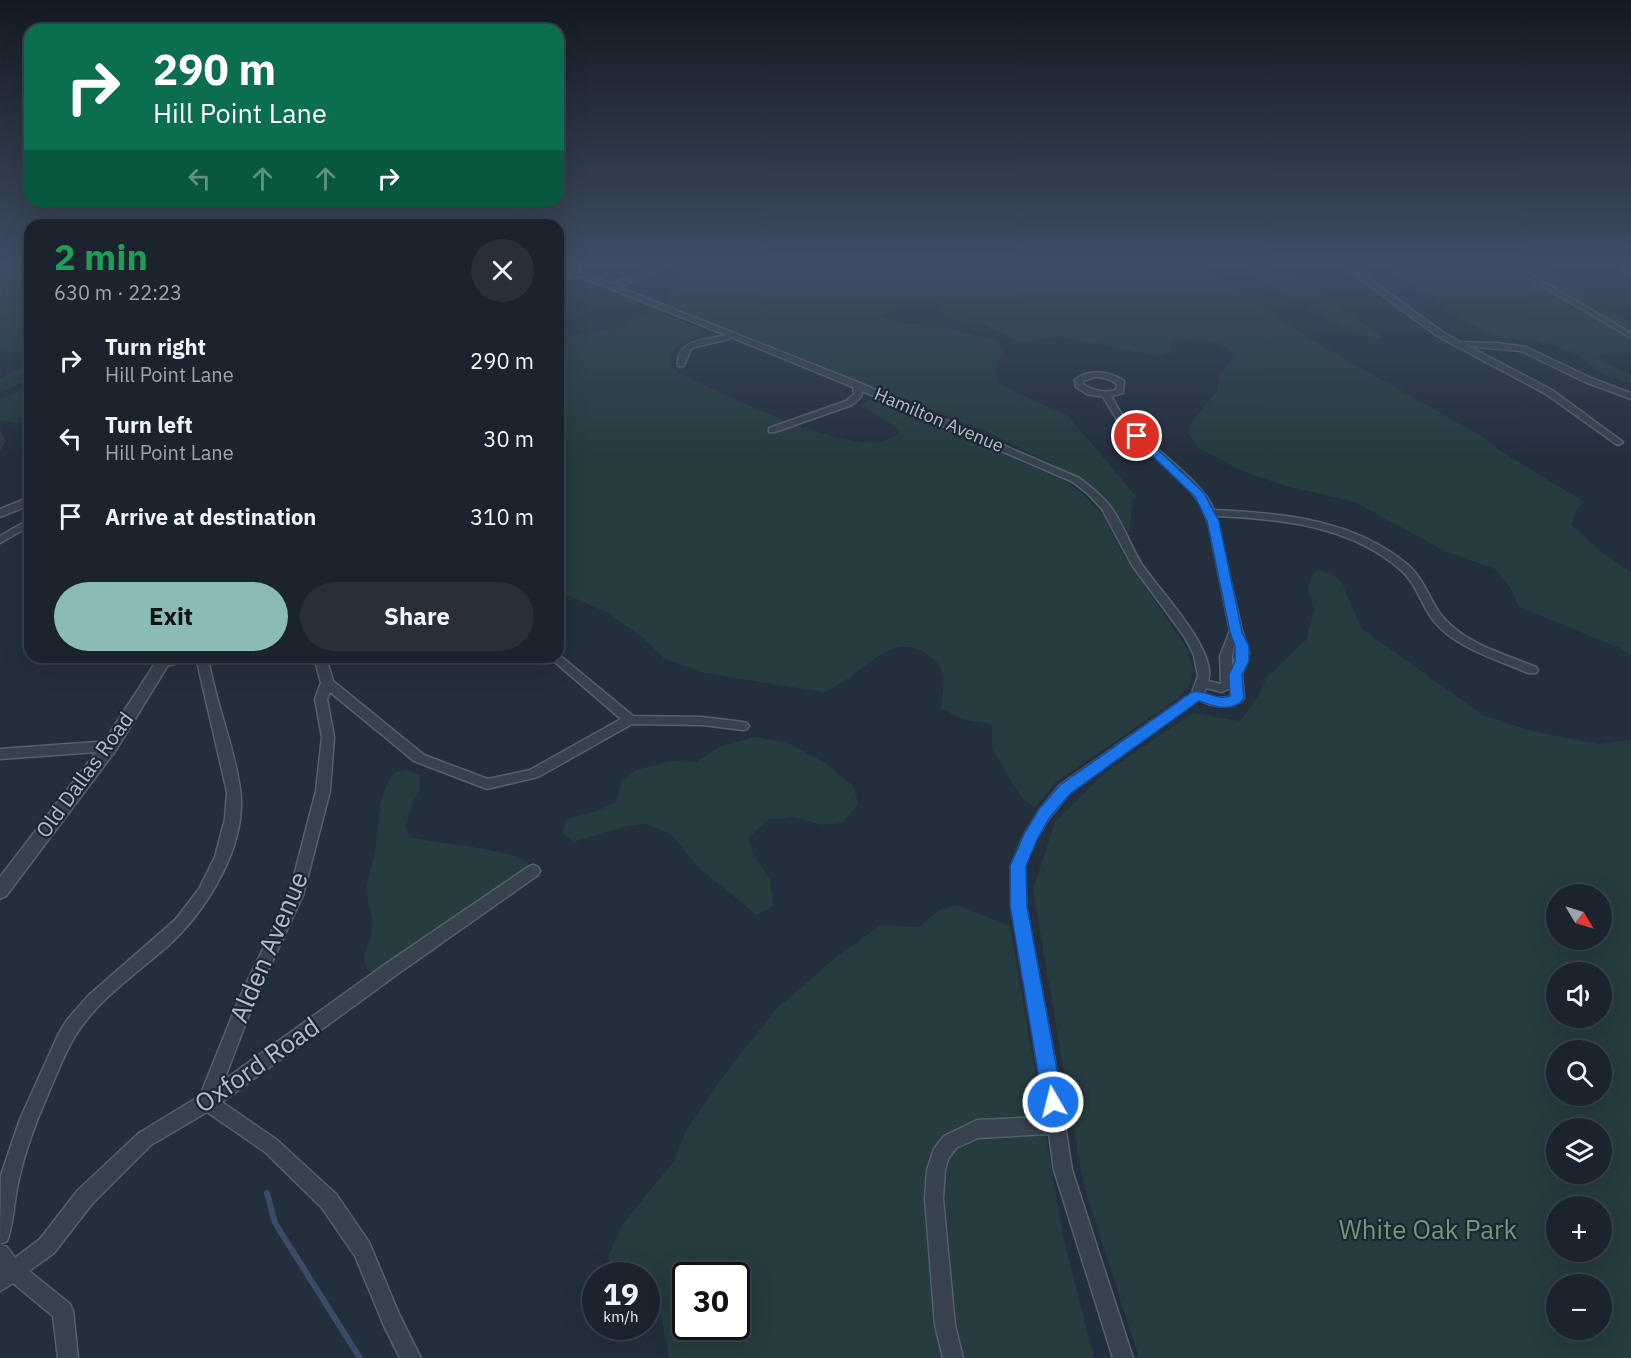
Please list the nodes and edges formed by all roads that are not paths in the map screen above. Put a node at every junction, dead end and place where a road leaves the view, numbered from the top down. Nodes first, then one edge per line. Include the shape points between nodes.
1 (719, 329) edge
2 (1434, 329) edge
3 (735, 336) junction
4 (1458, 343) junction
5 (681, 364) dead end
6 (857, 385) junction
7 (1106, 394) dead end
8 (1631, 396) edge
9 (772, 430) dead end
10 (1619, 442) dead end
11 (24, 503) edge
12 (0, 513) edge
13 (1210, 513) junction
14 (24, 526) edge
15 (0, 540) edge
16 (162, 663) edge
17 (203, 663) edge
18 (322, 663) edge
19 (562, 663) edge
20 (1532, 670) dead end
21 (327, 682) junction
22 (1199, 689) junction
23 (630, 720) junction
24 (743, 726) dead end
25 (110, 746) junction
26 (0, 754) edge
27 (534, 871) dead end
28 (0, 891) edge
29 (207, 1102) junction
30 (1056, 1125) junction
31 (0, 1234) edge
32 (0, 1254) edge
33 (6, 1276) edge
34 (68, 1358) edge
35 (411, 1358) edge
36 (953, 1358) edge
37 (1123, 1358) edge

1 - 3 street, Hamilton Avenue
2 - 4 street
3 - 5 street via 688,346
3 - 6 street, Hamilton Avenue
4 - 8 street via 1523,349
4 - 10 street via 1549,392
6 - 9 street via 858,395 849,403
6 - 22 street, Hamilton Avenue via 967,430 1076,480 1090,491 1107,508 1137,565 1189,635 1200,655 1204,676
7 - 13 street via 1122,421 1192,487
11 - 12 street
13 - 20 street via 1284,517 1364,541 1391,556 1412,575 1445,626 1475,645
13 - 22 street via 1242,661 1231,671 1238,698 1235,701 1214,702
14 - 15 street
16 - 25 street, Old Dallas Road
17 - 31 street via 235,798 228,842 214,878 192,910 168,937 103,991 73,1026 52,1065 22,1140 2,1209
18 - 21 street
19 - 23 street
21 - 23 street via 419,758 487,784 533,774
21 - 29 street, Alden Avenue via 321,699 328,738 323,791 296,895 247,999
22 - 30 street via 1065,789 1034,830 1018,866 1019,906
23 - 24 street
25 - 26 street
25 - 28 street, Old Dallas Road
27 - 29 street, Oxford Road
29 - 33 street, Oxford Road via 145,1139 85,1197 47,1246
29 - 35 street via 271,1146 329,1201 362,1249
30 - 36 street via 977,1129 950,1142 940,1155 934,1200 945,1325
30 - 37 street via 1063,1170
32 - 33 street
33 - 34 street via 63,1311

